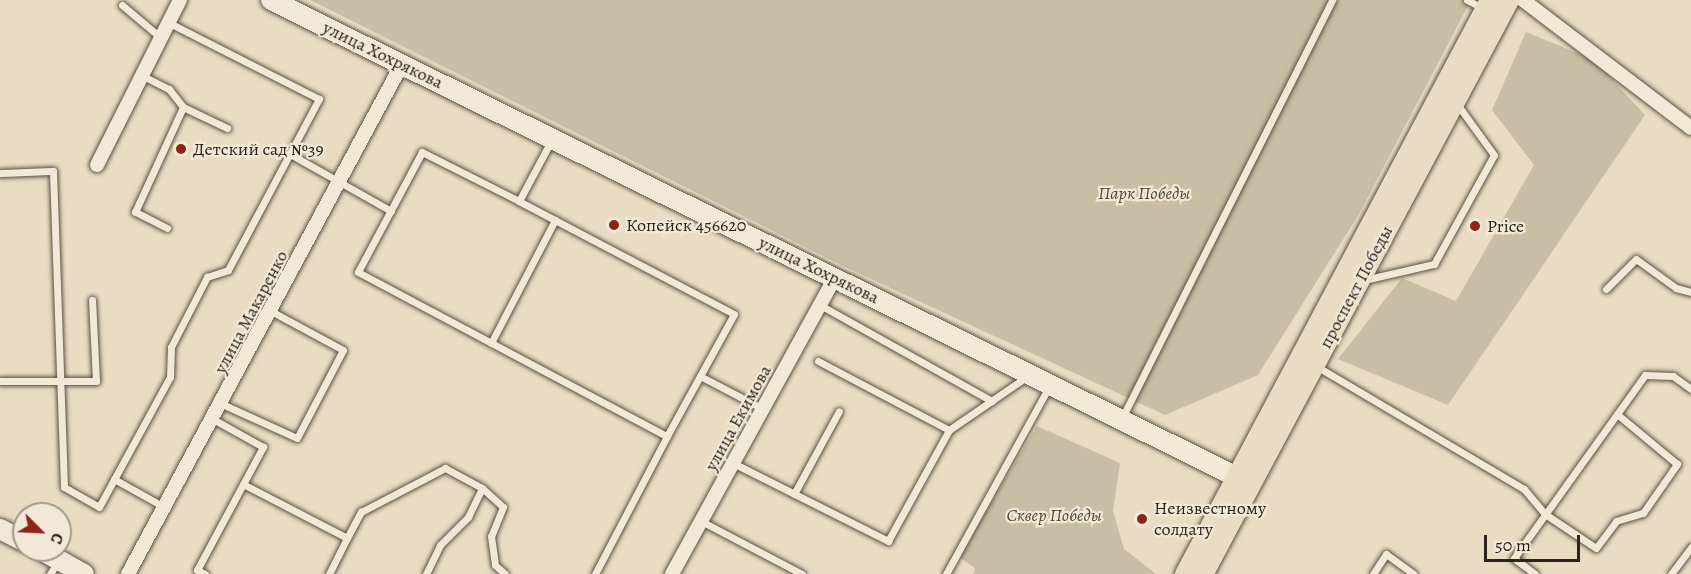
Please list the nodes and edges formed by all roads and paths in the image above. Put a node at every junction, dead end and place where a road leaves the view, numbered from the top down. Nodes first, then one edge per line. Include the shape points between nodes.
1 (180, 0) edge
2 (271, 0) edge
3 (1332, 0) edge
4 (1508, 0) edge
5 (1523, 0) edge
6 (1480, 3) edge
7 (122, 5) dead end
8 (169, 23) junction
9 (161, 38) junction
10 (402, 64) junction
11 (143, 76) junction
12 (1455, 100) junction
13 (183, 107) junction
14 (227, 128) dead end
15 (1691, 128) edge
16 (552, 139) junction
17 (290, 154) junction
18 (97, 165) dead end
19 (0, 173) edge
20 (340, 183) junction
21 (519, 201) junction
22 (390, 211) junction
23 (555, 220) junction
24 (167, 228) dead end
25 (835, 278) junction
26 (1359, 281) junction
27 (1606, 289) dead end
28 (1691, 292) edge
29 (92, 300) dead end
30 (820, 305) junction
31 (271, 311) junction
32 (491, 343) junction
33 (818, 361) dead end
34 (1314, 365) junction
35 (700, 375) junction
36 (1030, 375) junction
37 (0, 381) edge
38 (59, 382) junction
39 (1050, 385) junction
40 (1691, 389) edge
41 (992, 401) junction
42 (222, 404) junction
43 (763, 409) junction
44 (839, 411) dead end
45 (1617, 414) junction
46 (213, 419) junction
47 (1121, 420) junction
48 (949, 430) junction
49 (667, 436) junction
50 (733, 463) junction
51 (114, 479) junction
52 (1244, 481) junction
53 (243, 484) junction
54 (482, 488) junction
55 (794, 494) junction
56 (164, 507) junction
57 (1545, 514) junction
58 (701, 521) junction
59 (346, 538) junction
60 (1691, 547) edge
61 (54, 567) edge
62 (84, 574) edge
63 (128, 574) edge
64 (205, 574) edge
65 (329, 574) edge
66 (426, 574) edge
67 (505, 574) edge
68 (595, 574) edge
69 (672, 574) edge
70 (802, 574) edge
71 (946, 574) edge
72 (1185, 574) edge
73 (1202, 574) edge
74 (1373, 574) edge
75 (1414, 574) edge
76 (1535, 574) edge
77 (1671, 574) edge

1 - 8 street
2 - 10 street, улица Хохрякова
3 - 47 lane
4 - 12 main road, проспект Победы
5 - 15 street
6 - 52 main road, проспект Победы
7 - 9 lane
8 - 9 street
8 - 17 lane via 319,99
9 - 11 street
10 - 16 street, улица Хохрякова
10 - 20 street, улица Макаренко
11 - 13 lane via 169,89
11 - 18 street
12 - 26 main road, проспект Победы
12 - 26 lane via 1494,156 1434,264
13 - 14 lane
13 - 24 lane via 135,212
16 - 21 lane
16 - 25 street, улица Хохрякова
17 - 20 lane
17 - 51 lane via 228,270 207,277 171,347 170,377
19 - 38 lane via 53,171
20 - 22 lane
20 - 31 street, улица Макаренко
21 - 22 lane via 422,152
21 - 23 lane
22 - 32 lane via 358,272
23 - 32 lane
23 - 35 lane via 734,314
25 - 30 street, улица Екимова
25 - 36 street, улица Хохрякова
26 - 34 main road, проспект Победы
27 - 28 lane via 1636,259 1676,288
29 - 38 lane via 96,381
30 - 41 lane
30 - 43 street, улица Екимова
31 - 42 street, улица Макаренко
31 - 42 lane via 344,350 297,438
32 - 49 lane
33 - 48 lane
34 - 52 main road, проспект Победы
34 - 57 lane via 1524,489
35 - 43 lane
35 - 49 lane
36 - 39 street, улица Хохрякова
36 - 41 lane
37 - 38 lane
38 - 51 lane via 64,487 99,507
39 - 47 street, улица Хохрякова
39 - 71 lane
40 - 45 lane via 1673,376 1645,375
41 - 48 lane
42 - 46 street, улица Макаренко
43 - 50 street, улица Екимова
44 - 55 lane
45 - 57 lane
45 - 57 lane via 1677,464 1643,513 1616,521 1596,548
46 - 53 lane via 263,447
46 - 56 street, улица Макаренко
47 - 52 street, улица Хохрякова
48 - 55 lane via 888,541
49 - 68 lane
50 - 55 lane
50 - 58 street, улица Екимова
51 - 56 lane
52 - 72 main road, проспект Победы
52 - 73 main road, проспект Победы
53 - 59 lane
53 - 64 lane via 197,570
54 - 59 lane via 445,468 361,512
54 - 66 lane via 468,517 440,545
54 - 67 lane via 503,507 492,536 495,565
56 - 63 street, улица Макаренко
57 - 76 lane via 1514,558
58 - 69 street, улица Екимова
58 - 70 lane
59 - 65 lane
60 - 77 lane
61 - 62 street
74 - 75 lane via 1386,554

